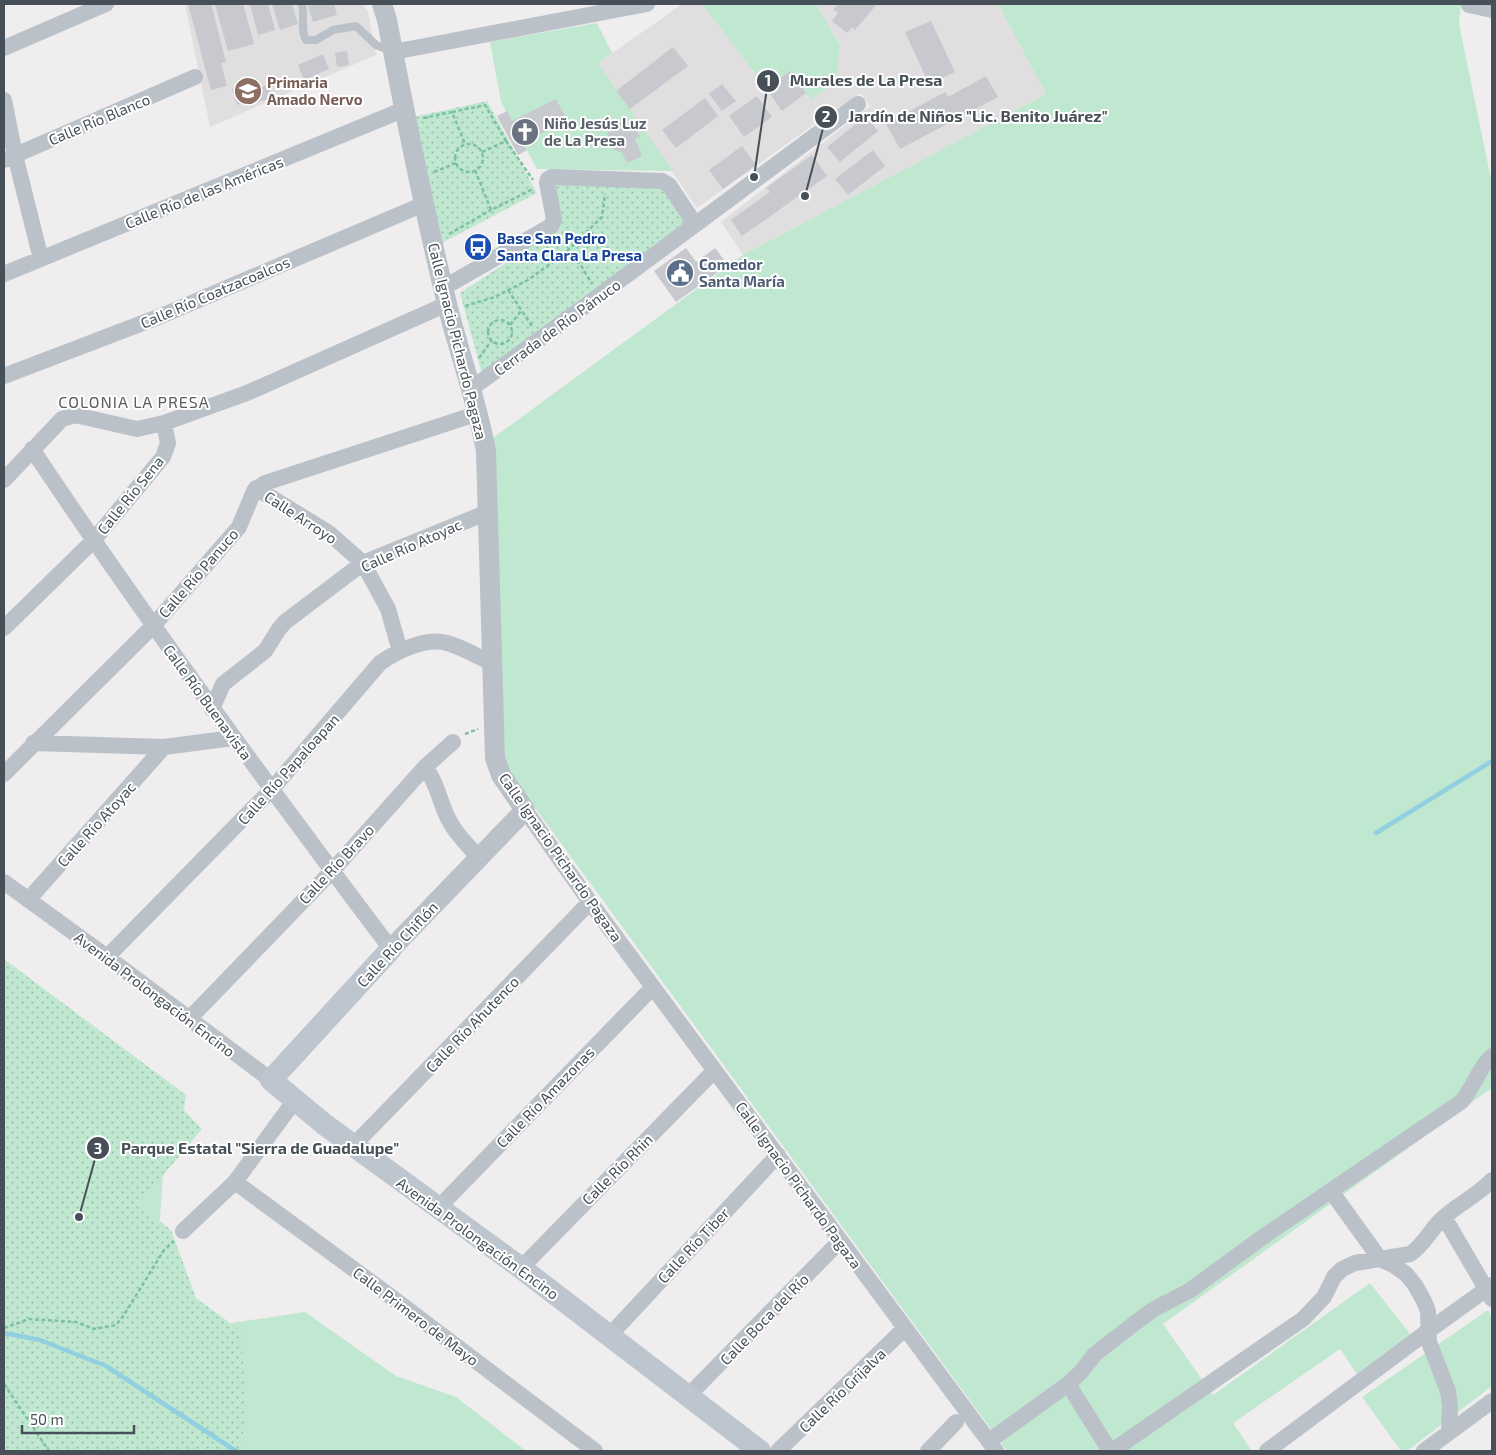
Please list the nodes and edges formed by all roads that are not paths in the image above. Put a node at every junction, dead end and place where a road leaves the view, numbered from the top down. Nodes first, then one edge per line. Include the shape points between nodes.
1 (106, 4) edge
2 (302, 4) edge
3 (382, 4) edge
4 (647, 4) edge
5 (1469, 5) dead end
6 (1492, 10) edge
7 (4, 48) edge
8 (393, 52) junction
9 (195, 77) dead end
10 (4, 100) edge
11 (858, 104) dead end
12 (413, 114) junction
13 (10, 158) edge
14 (424, 204) junction
15 (695, 224) junction
16 (41, 259) junction
17 (4, 274) edge
18 (446, 301) junction
19 (4, 376) edge
20 (472, 388) junction
21 (478, 413) junction
22 (164, 423) junction
23 (32, 449) junction
24 (4, 480) edge
25 (256, 488) junction
26 (488, 512) junction
27 (93, 540) junction
28 (363, 563) junction
29 (153, 626) junction
30 (4, 628) edge
31 (400, 650) junction
32 (491, 663) junction
33 (212, 709) junction
34 (233, 738) junction
35 (453, 742) road end
36 (33, 743) junction
37 (164, 747) junction
38 (425, 767) junction
39 (4, 774) edge
40 (272, 789) junction
41 (525, 810) junction
42 (479, 858) junction
43 (332, 870) junction
44 (4, 882) edge
45 (28, 900) junction
46 (590, 902) junction
47 (392, 949) junction
48 (107, 957) junction
49 (653, 987) junction
50 (189, 1019) junction
51 (1492, 1056) edge
52 (714, 1071) junction
53 (271, 1080) junction
54 (295, 1100) junction
55 (353, 1146) junction
56 (778, 1155) junction
57 (1492, 1180) edge
58 (235, 1182) junction
59 (1331, 1191) junction
60 (438, 1208) junction
61 (1444, 1217) junction
62 (182, 1231) road end
63 (840, 1241) junction
64 (1380, 1259) junction
65 (520, 1268) junction
66 (1490, 1291) edge
67 (905, 1328) junction
68 (1428, 1331) junction
69 (609, 1336) junction
70 (1068, 1384) junction
71 (688, 1396) junction
72 (1492, 1401) edge
73 (956, 1422) dead end
74 (1449, 1432) junction
75 (992, 1446) edge
76 (595, 1451) edge
77 (760, 1451) edge
78 (778, 1451) edge
79 (928, 1451) edge
80 (1111, 1451) edge
81 (1267, 1451) edge
82 (1424, 1451) edge

1 - 7 street
2 - 8 lane via 306,40 316,40 333,30 356,26 376,44
3 - 8 street, Calle Ignacio Pichardo Pagaza
4 - 8 street
5 - 6 street
8 - 12 street, Calle Ignacio Pichardo Pagaza
9 - 13 street, Calle Río Blanco
10 - 13 street
11 - 15 street, Cerrada de Río Pánuco
12 - 14 street, Calle Ignacio Pichardo Pagaza via 418,177
12 - 16 street, Calle Río de las Américas
13 - 16 street
14 - 18 street, Calle Ignacio Pichardo Pagaza
14 - 19 street, Calle Río Coatzacoalcos via 161,316
15 - 18 street via 665,182 552,177 547,184 554,219 552,226
15 - 20 street, Cerrada de Río Pánuco
16 - 17 street, Calle Río de las Américas
18 - 20 street, Calle Ignacio Pichardo Pagaza
18 - 22 street via 246,394
20 - 21 street, Calle Ignacio Pichardo Pagaza
21 - 25 street
21 - 26 street, Calle Ignacio Pichardo Pagaza via 486,451
22 - 23 street via 131,428 68,416
22 - 27 street, Calle Río Sena via 168,443 163,457
23 - 24 street
23 - 27 street, Calle Río Buenavista
25 - 28 street, Calle Arroyo via 329,533
25 - 29 street, Calle Río Panuco via 239,526
26 - 28 street, Calle Río Atoyac
26 - 32 street, Calle Ignacio Pichardo Pagaza
27 - 29 street, Calle Río Buenavista
27 - 30 street, Calle Río Sena
28 - 31 street, Calle Arroyo via 388,609
28 - 33 street, Calle Río Atoyac via 285,622 265,652 223,684
29 - 33 street, Calle Río Buenavista
29 - 36 street, Calle Río Panuco
31 - 32 street, Calle Río Papaloapan via 446,642
31 - 40 street, Calle Río Papaloapan via 380,663
32 - 41 street, Calle Ignacio Pichardo Pagaza via 495,758
33 - 34 street, Calle Río Buenavista
34 - 37 street
34 - 40 street, Calle Río Buenavista
35 - 38 street, Calle Río Bravo
36 - 37 street
36 - 39 street, Calle Río Panuco
37 - 45 street, Calle Río Atoyac
38 - 42 street via 454,829
38 - 43 street, Calle Río Bravo
40 - 43 street, Calle Río Buenavista
40 - 48 street, Calle Río Papaloapan
41 - 42 street, Calle Río Chiflón
41 - 46 street, Calle Ignacio Pichardo Pagaza
42 - 47 street, Calle Río Chiflón
43 - 47 street, Calle Río Buenavista
43 - 50 street, Calle Río Bravo
44 - 45 street, Avenida Prolongación Encino
45 - 48 street, Avenida Prolongación Encino
46 - 49 street, Calle Ignacio Pichardo Pagaza
46 - 55 street, Calle Río Ahutenco
47 - 53 main road, Calle Río Chiflón
48 - 50 street, Avenida Prolongación Encino
49 - 52 street, Calle Ignacio Pichardo Pagaza
49 - 60 street, Calle Río Amazonas
50 - 53 street, Avenida Prolongación Encino
51 - 59 street via 1461,1102
52 - 56 street, Calle Ignacio Pichardo Pagaza
52 - 65 street, Calle Río Rhin
53 - 54 main road, Avenida Prolongación Encino
54 - 55 main road, Avenida Prolongación Encino
54 - 58 street
55 - 60 main road, Avenida Prolongación Encino
56 - 63 street, Calle Ignacio Pichardo Pagaza
56 - 69 street, Calle Río Tiber
57 - 61 street via 1482,1191
58 - 62 street
58 - 76 street, Calle Primero de Mayo
59 - 64 street
59 - 70 street via 1190,1291 1142,1318 1095,1354
60 - 65 main road, Avenida Prolongación Encino
61 - 64 street via 1418,1249 1410,1254
61 - 66 street
63 - 67 street, Calle Ignacio Pichardo Pagaza
63 - 71 street, Calle Boca del Río
64 - 68 street via 1406,1274 1416,1285 1428,1311
64 - 80 street via 1342,1269 1324,1297 1303,1319
65 - 69 main road, Avenida Prolongación Encino
66 - 68 street
67 - 75 street, Calle Ignacio Pichardo Pagaza
67 - 78 street, Calle Río Grijalva
68 - 74 street via 1429,1342 1448,1391
68 - 81 street
69 - 71 main road, Avenida Prolongación Encino
70 - 75 street
70 - 80 street
71 - 77 main road, Avenida Prolongación Encino
72 - 74 street
73 - 79 street
74 - 82 street

